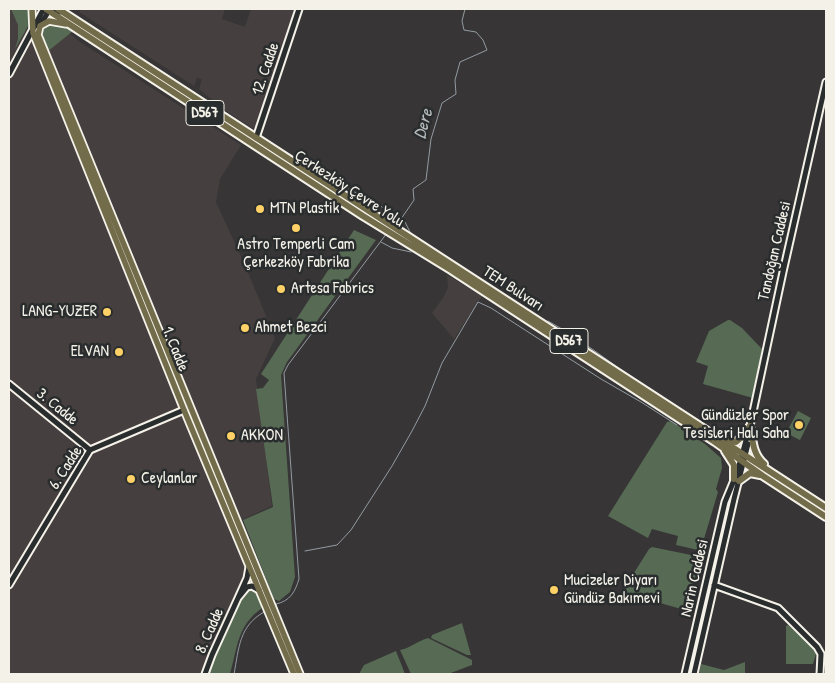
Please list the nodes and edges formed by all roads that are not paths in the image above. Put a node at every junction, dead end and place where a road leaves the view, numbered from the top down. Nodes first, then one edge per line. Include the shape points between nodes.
1 (32, 9) edge
2 (46, 9) edge
3 (299, 9) edge
4 (60, 10) edge
5 (68, 24) junction
6 (37, 25) junction
7 (33, 35) junction
8 (9, 74) edge
9 (826, 82) edge
10 (256, 138) junction
11 (369, 216) junction
12 (394, 232) junction
13 (9, 384) edge
14 (184, 410) junction
15 (750, 426) junction
16 (710, 432) junction
17 (715, 442) junction
18 (90, 450) junction
19 (743, 457) junction
20 (763, 476) junction
21 (736, 480) junction
22 (784, 482) junction
23 (726, 499) junction
24 (734, 500) junction
25 (826, 508) edge
26 (826, 517) edge
27 (250, 566) junction
28 (714, 585) junction
29 (9, 586) edge
30 (259, 590) junction
31 (238, 598) junction
32 (269, 605) junction
33 (273, 615) junction
34 (824, 654) edge
35 (205, 674) edge
36 (294, 674) edge
37 (300, 674) edge
38 (686, 674) edge
39 (694, 674) edge
40 (820, 674) edge

1 - 6 main road
2 - 4 street
2 - 5 highway, Çerkezköy Çevre Yolu / D567
2 - 6 street
3 - 10 street, 12. Cadde
4 - 10 highway, D567
5 - 6 main road via 49,21
5 - 11 highway, Çerkezköy Çevre Yolu / D567
6 - 7 main road
7 - 8 street
7 - 14 main road, 1. Cadde
7 - 32 main road, 1. Cadde
9 - 15 street, Tandoğan Caddesi
10 - 11 highway, Çerkezköy Çevre Yolu / D567
11 - 12 highway, Çerkezköy Çevre Yolu / D567
12 - 16 highway, TEM Bulvarı / D567
12 - 17 highway, Çerkezköy Çevre Yolu / D567
13 - 18 street, 3. Cadde
14 - 18 street, 6. Cadde
14 - 27 main road, 1. Cadde
15 - 16 highway via 736,442
15 - 19 street, Tandoğan Caddesi
15 - 22 highway via 759,459
16 - 19 highway, TEM Bulvarı / D567
17 - 19 highway, D567
17 - 21 highway via 728,454
18 - 29 street, 6. Cadde
19 - 20 highway, D567
19 - 21 street, Tandoğan Caddesi
19 - 22 highway, D567
20 - 21 highway via 750,473
20 - 26 highway, D567
21 - 23 street, Narin Caddesi
21 - 24 street, Narin Caddesi
22 - 25 highway, D567
23 - 24 street
23 - 38 street, Narin Caddesi
24 - 28 street, Narin Caddesi
27 - 30 main road, 1. Cadde
27 - 31 street, 8. Cadde
28 - 34 street via 778,608
28 - 39 street, Narin Caddesi
30 - 31 street, 8. Cadde via 247,587
30 - 32 main road, 1. Cadde
31 - 35 street, 8. Cadde
32 - 33 main road, 1. Cadde
33 - 36 main road, 1. Cadde
33 - 37 main road, 1. Cadde
34 - 40 street

